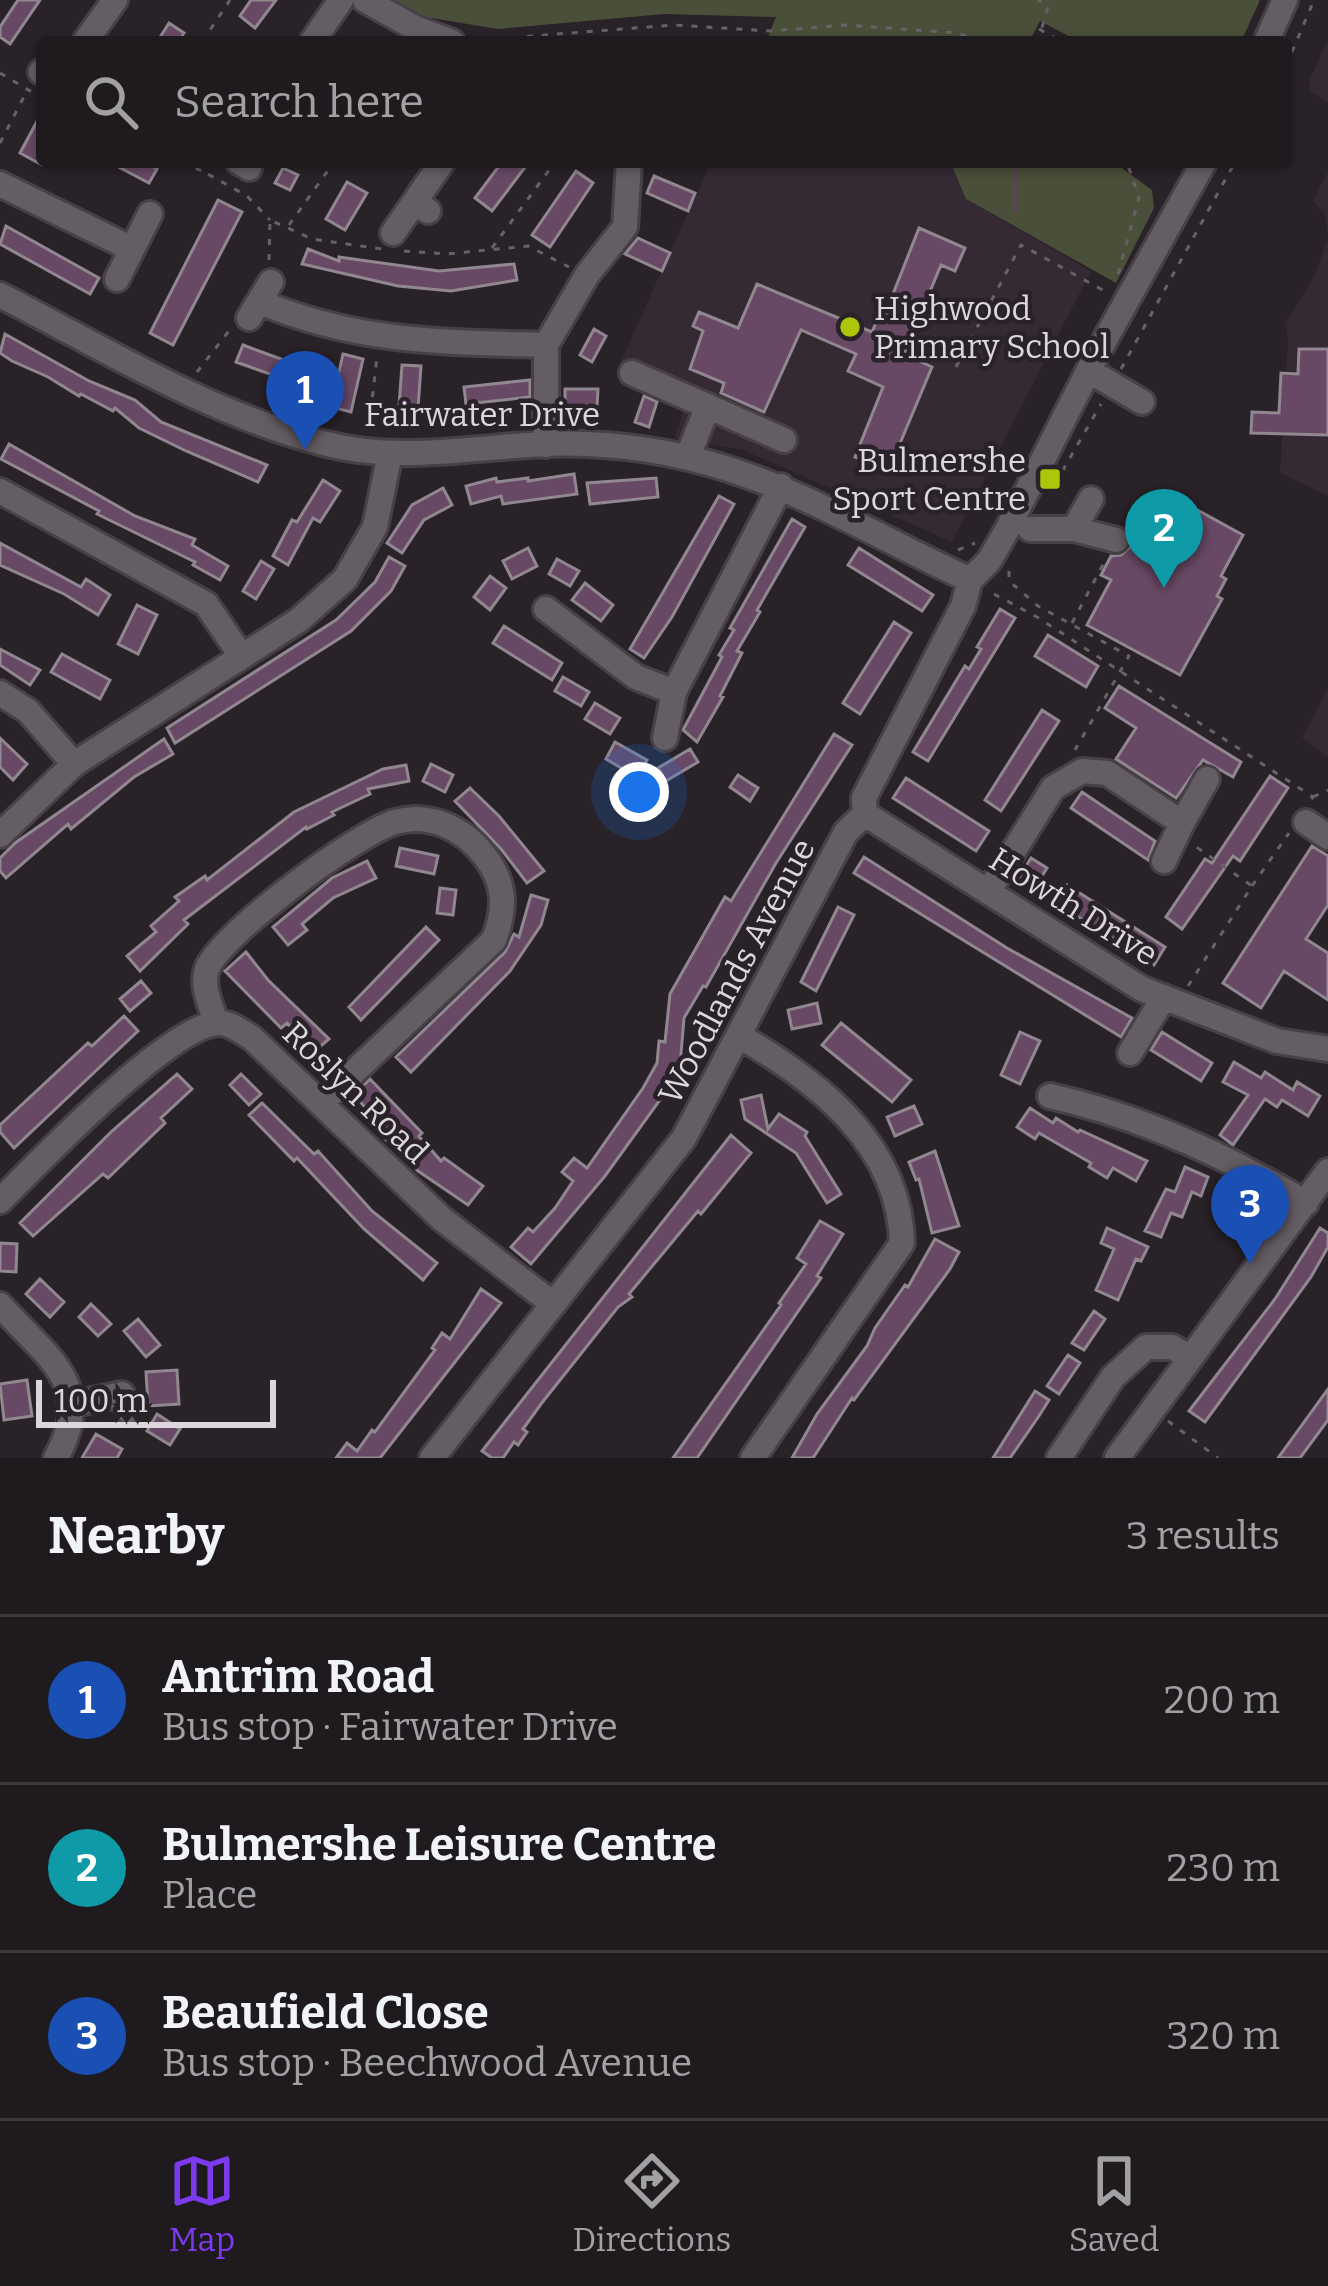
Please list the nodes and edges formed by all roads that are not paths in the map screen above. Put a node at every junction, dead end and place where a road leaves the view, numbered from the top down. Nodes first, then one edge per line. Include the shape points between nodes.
1 (115, 0) edge
2 (341, 0) edge
3 (365, 0) edge
4 (1285, 0) edge
5 (89, 36) edge
6 (316, 36) edge
7 (436, 36) edge
8 (1269, 36) edge
9 (439, 168) edge
10 (628, 168) edge
11 (1201, 168) edge
12 (0, 184) edge
13 (150, 214) dead end
14 (394, 244) road end
15 (130, 248) junction
16 (117, 279) dead end
17 (0, 295) edge
18 (260, 301) road end
19 (547, 345) junction
20 (1090, 372) junction
21 (632, 373) dead end
22 (1142, 402) dead end
23 (708, 406) junction
24 (784, 440) dead end
25 (546, 446) junction
26 (390, 453) junction
27 (688, 456) junction
28 (782, 486) junction
29 (0, 490) edge
30 (1091, 499) dead end
31 (1075, 529) junction
32 (1030, 530) dead end
33 (1116, 540) road end
34 (970, 580) junction
35 (546, 609) dead end
36 (240, 654) junction
37 (674, 692) junction
38 (0, 693) edge
39 (665, 737) dead end
40 (74, 764) junction
41 (1207, 779) dead end
42 (865, 814) junction
43 (1302, 816) road end
44 (1179, 829) junction
45 (0, 835) edge
46 (1328, 837) edge
47 (1164, 861) dead end
48 (988, 892) junction
49 (1171, 1000) junction
50 (216, 1022) junction
51 (740, 1036) junction
52 (1328, 1049) edge
53 (1130, 1052) dead end
54 (1050, 1096) dead end
55 (321, 1103) junction
56 (1328, 1172) edge
57 (0, 1202) edge
58 (1306, 1203) junction
59 (554, 1304) junction
60 (0, 1305) edge
61 (1189, 1357) junction
62 (125, 1395) dead end
63 (74, 1404) junction
64 (56, 1458) edge
65 (432, 1458) edge
66 (753, 1458) edge
67 (1059, 1458) edge
68 (1117, 1458) edge

1 - 5 street
2 - 6 street
3 - 7 street
4 - 8 street
9 - 14 street
10 - 19 street via 626,227
11 - 20 street, Woodlands Avenue
12 - 15 street
13 - 15 street
15 - 16 street
17 - 26 street, Fairwater Drive via 237,415 327,444
18 - 19 street via 310,323 379,338
19 - 25 street
20 - 22 street
20 - 34 street, Woodlands Avenue via 989,561
21 - 23 street
23 - 24 street
23 - 27 street
25 - 26 street, Fairwater Drive
25 - 27 street, Fairwater Drive
26 - 36 street via 360,559 299,620
27 - 28 street, Fairwater Drive
28 - 34 street, Fairwater Drive
28 - 37 street
29 - 36 street via 206,604
30 - 31 street
31 - 32 street
31 - 33 street
34 - 42 street, Woodlands Avenue via 864,798
35 - 37 street via 636,677
36 - 40 street
37 - 39 street
38 - 40 street via 28,711
40 - 45 street
41 - 44 street
42 - 48 street, Howth Drive
42 - 51 street, Woodlands Avenue via 846,832
43 - 46 street
44 - 47 street
44 - 48 street via 1107,773 1082,771 1053,788
48 - 49 street, Howth Drive
49 - 52 street, Howth Drive via 1276,1041
49 - 53 street
50 - 55 street, Roslyn Road via 252,1039
50 - 55 street via 204,984 208,966 331,858 397,821 434,820 470,838 496,872 505,910 494,940
50 - 57 street via 163,1049
51 - 59 street, Woodlands Avenue via 675,1151
51 - 66 street via 855,1122 879,1155 902,1218 902,1243
54 - 58 street via 1082,1092 1235,1160
55 - 59 street, Roslyn Road via 442,1219
56 - 58 street
58 - 61 street
59 - 65 street, Woodlands Avenue
60 - 63 street via 68,1382
61 - 67 street via 1146,1347 1113,1378
61 - 68 street
62 - 63 street
63 - 64 street

